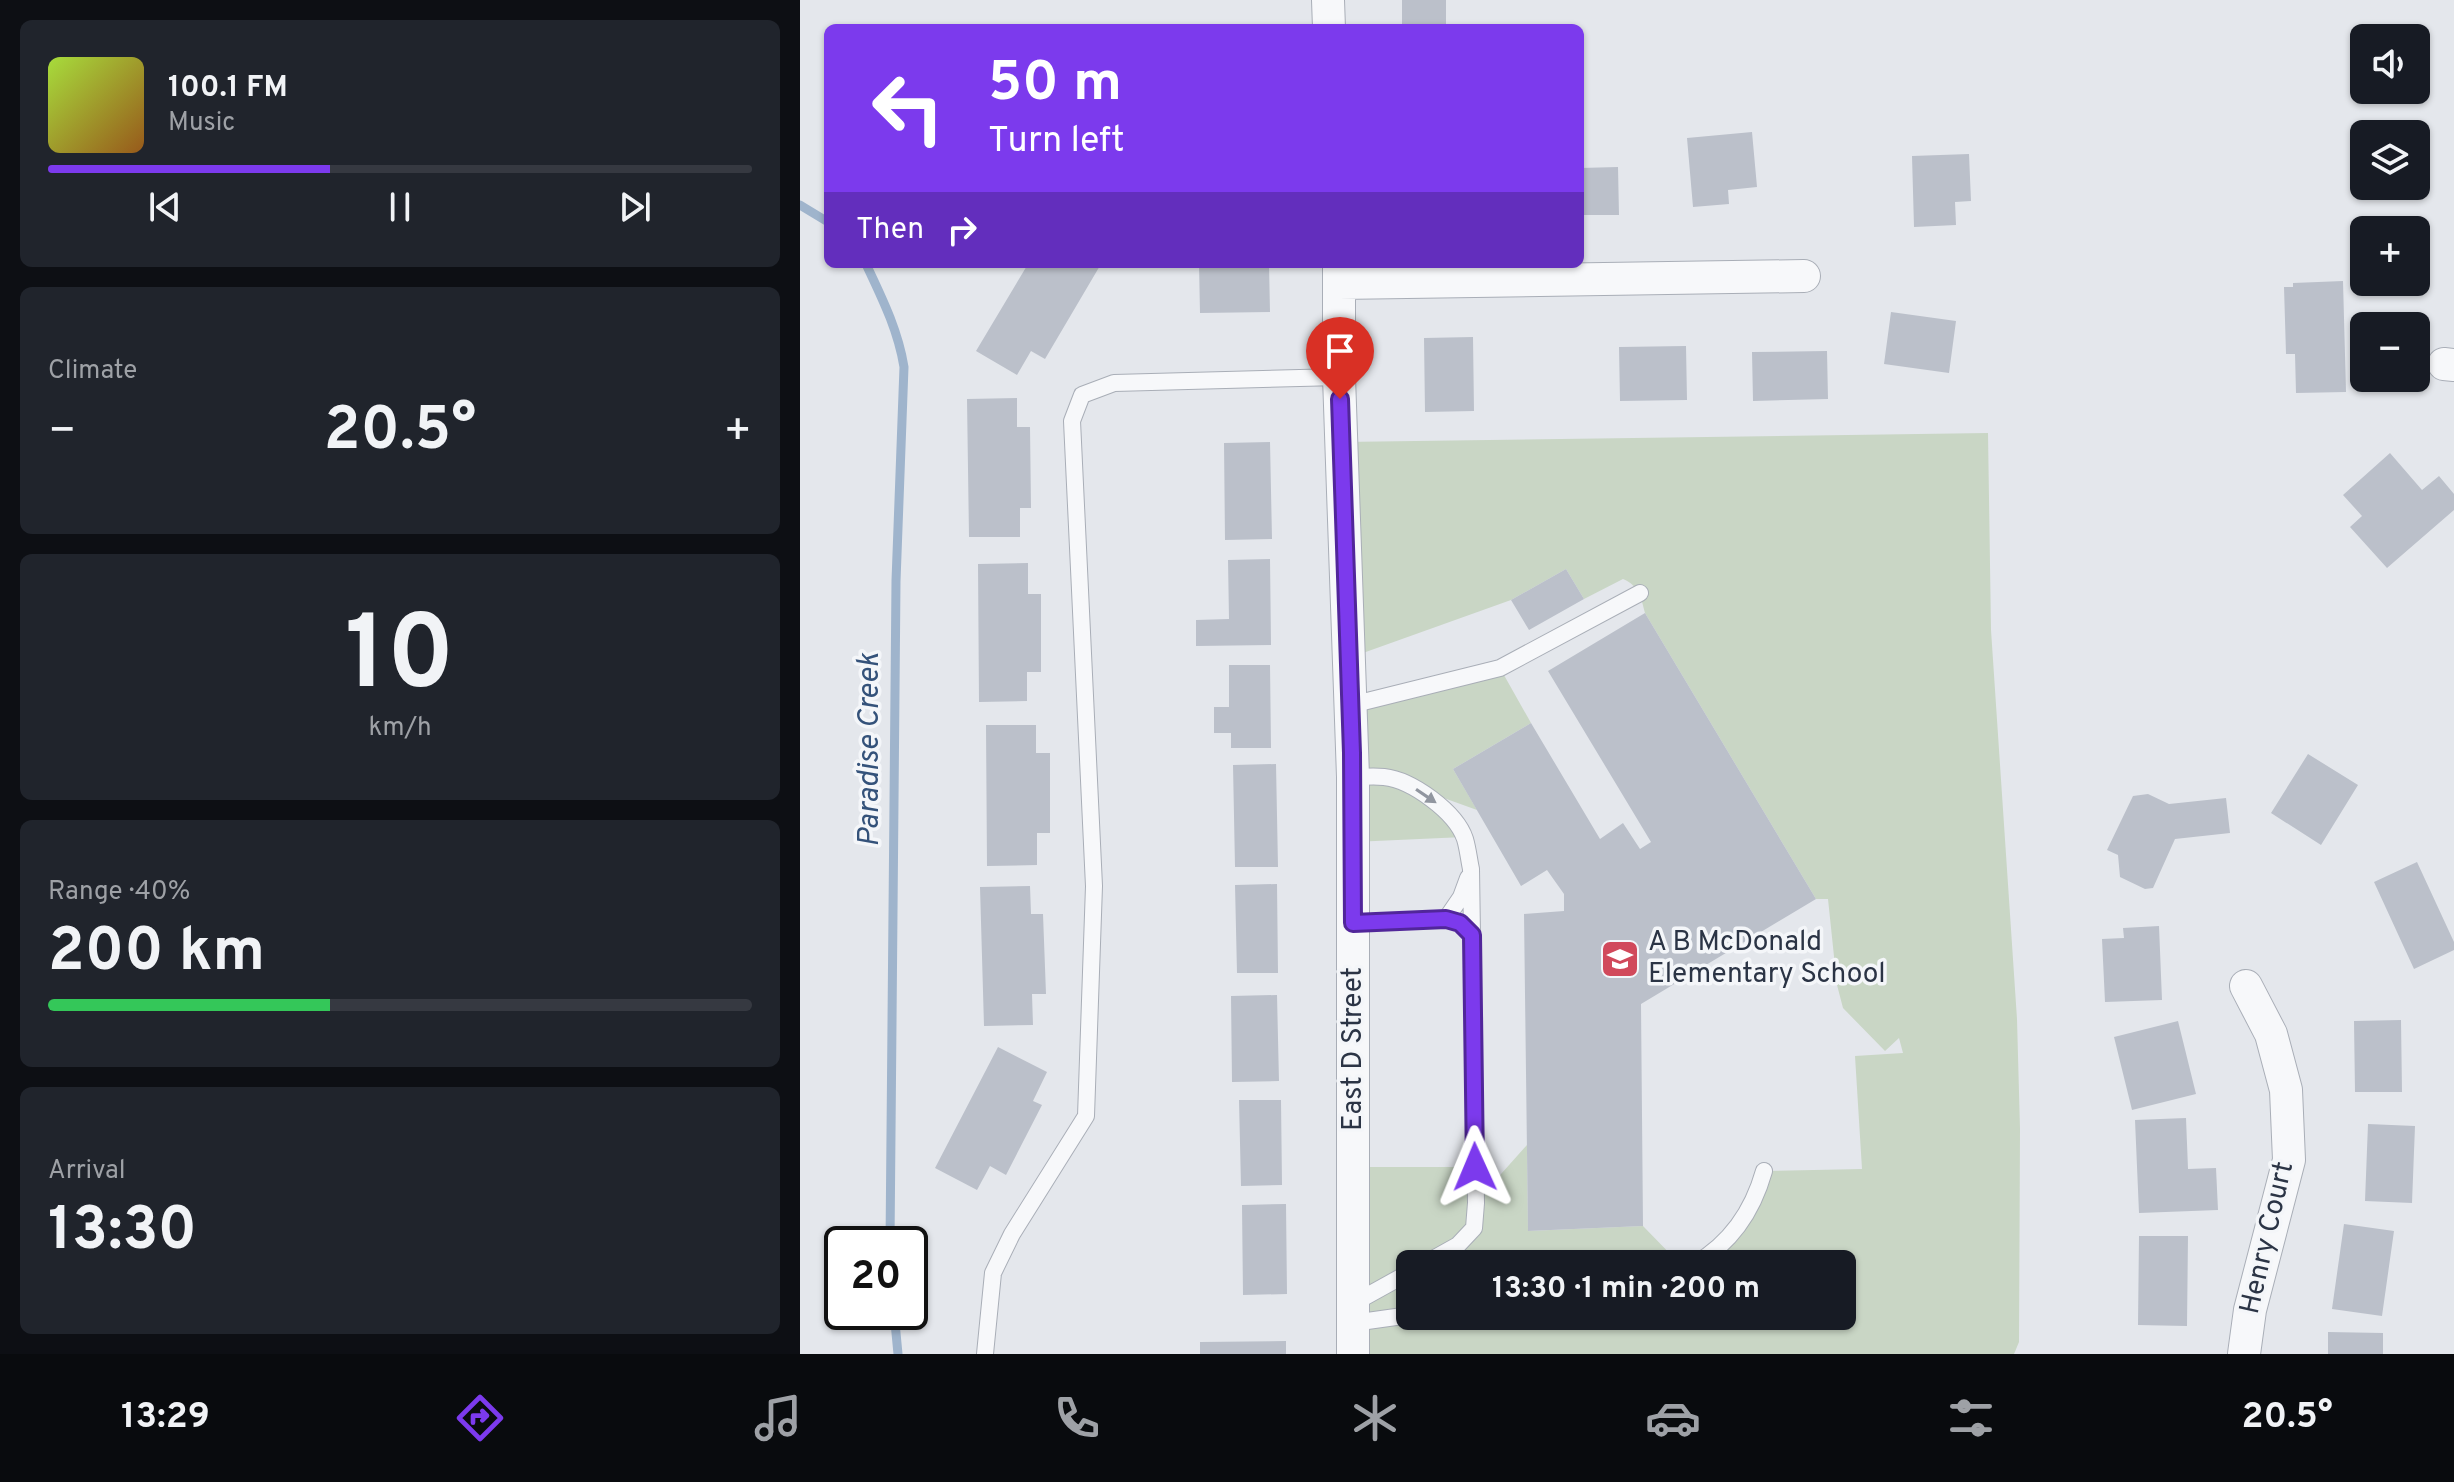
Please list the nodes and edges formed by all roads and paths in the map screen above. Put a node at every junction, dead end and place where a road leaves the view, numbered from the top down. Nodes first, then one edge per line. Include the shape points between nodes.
1 (1328, 0) edge
2 (1329, 24) edge
3 (1339, 274) edge
4 (1804, 276) dead end
5 (1339, 377) junction
6 (1640, 593) dead end
7 (1351, 705) junction
8 (1353, 777) junction
9 (1471, 869) junction
10 (1446, 919) junction
11 (1353, 923) junction
12 (1472, 935) junction
13 (2246, 986) dead end
14 (1764, 1171) dead end
15 (1449, 1250) edge
16 (1715, 1250) edge
17 (1396, 1286) edge
18 (1396, 1318) edge
19 (1353, 1327) edge
20 (985, 1354) edge
21 (2244, 1354) edge

1 - 2 street
3 - 4 street
3 - 5 street, East D Street
5 - 7 street, East D Street
5 - 20 lane via 1114,383 1082,395 1072,421 1094,886 1086,1116 993,1273
6 - 7 lane via 1500,668
7 - 8 street, East D Street
8 -> 9 lane via 1386,777 1433,800 1453,817
8 - 11 street, East D Street
9 - 10 lane
9 - 12 lane
10 - 11 lane
10 - 12 lane
11 - 19 street, East D Street
12 - 15 lane via 1476,1203 1474,1228
13 - 21 street, Henry Court via 2271,1034 2286,1090 2289,1160 2250,1310
14 - 16 lane via 1758,1192 1726,1242
17 - 19 lane
18 - 19 lane

